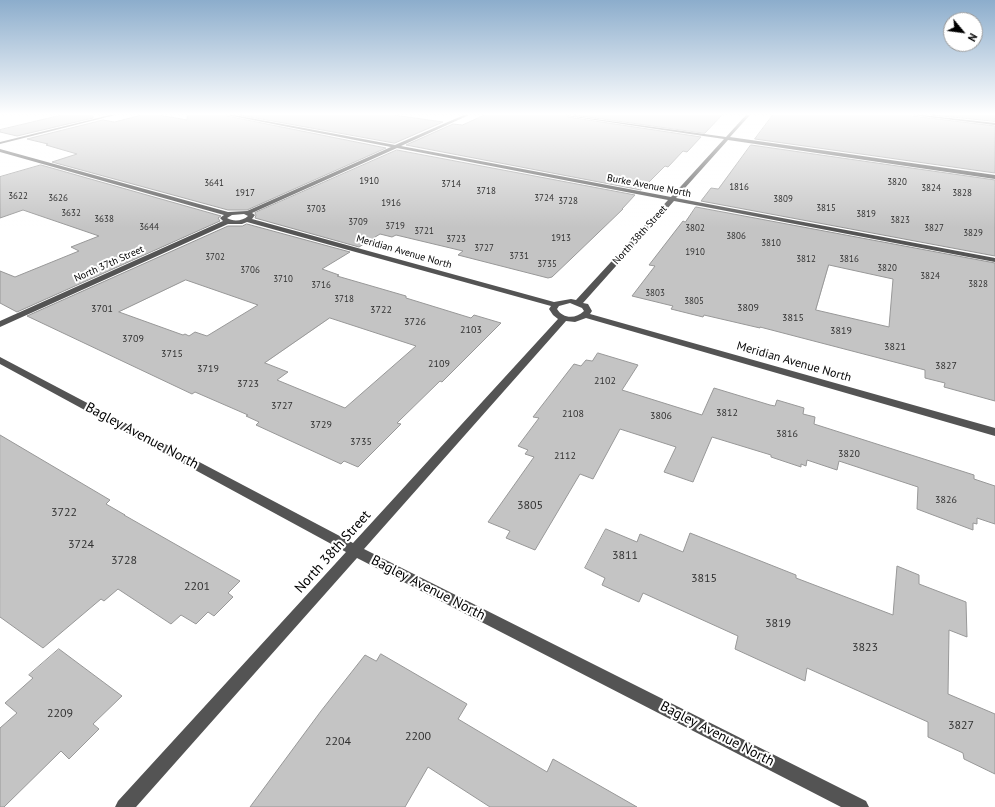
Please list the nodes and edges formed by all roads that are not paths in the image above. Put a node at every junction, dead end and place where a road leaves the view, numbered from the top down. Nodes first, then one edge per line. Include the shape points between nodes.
1 (9, 153) edge
2 (383, 153) edge
3 (425, 153) edge
4 (715, 153) edge
5 (828, 153) edge
6 (995, 177) edge
7 (672, 200) junction
8 (248, 216) junction
9 (228, 218) junction
10 (995, 260) edge
11 (579, 302) junction
12 (555, 305) junction
13 (586, 315) junction
14 (564, 318) junction
15 (0, 324) edge
16 (0, 360) edge
17 (995, 432) edge
18 (356, 551) junction
19 (124, 807) edge
20 (860, 807) edge

1 - 9 street
2 - 8 street
3 - 7 street, Burke Avenue North
4 - 7 street, North 38th Street
5 - 6 street
7 - 10 street, Burke Avenue North
7 - 11 street, North 38th Street
8 - 9 street via 240,212
8 - 9 street via 237,222
8 - 12 street, Meridian Avenue North
9 - 15 street, North 37th Street
11 - 12 street via 565,301
11 - 13 street via 587,308
12 - 14 street via 554,312
13 - 14 street via 573,319
13 - 17 street, Meridian Avenue North
14 - 18 street, North 38th Street
16 - 18 street, Bagley Avenue North
18 - 19 street, North 38th Street
18 - 20 street, Bagley Avenue North

